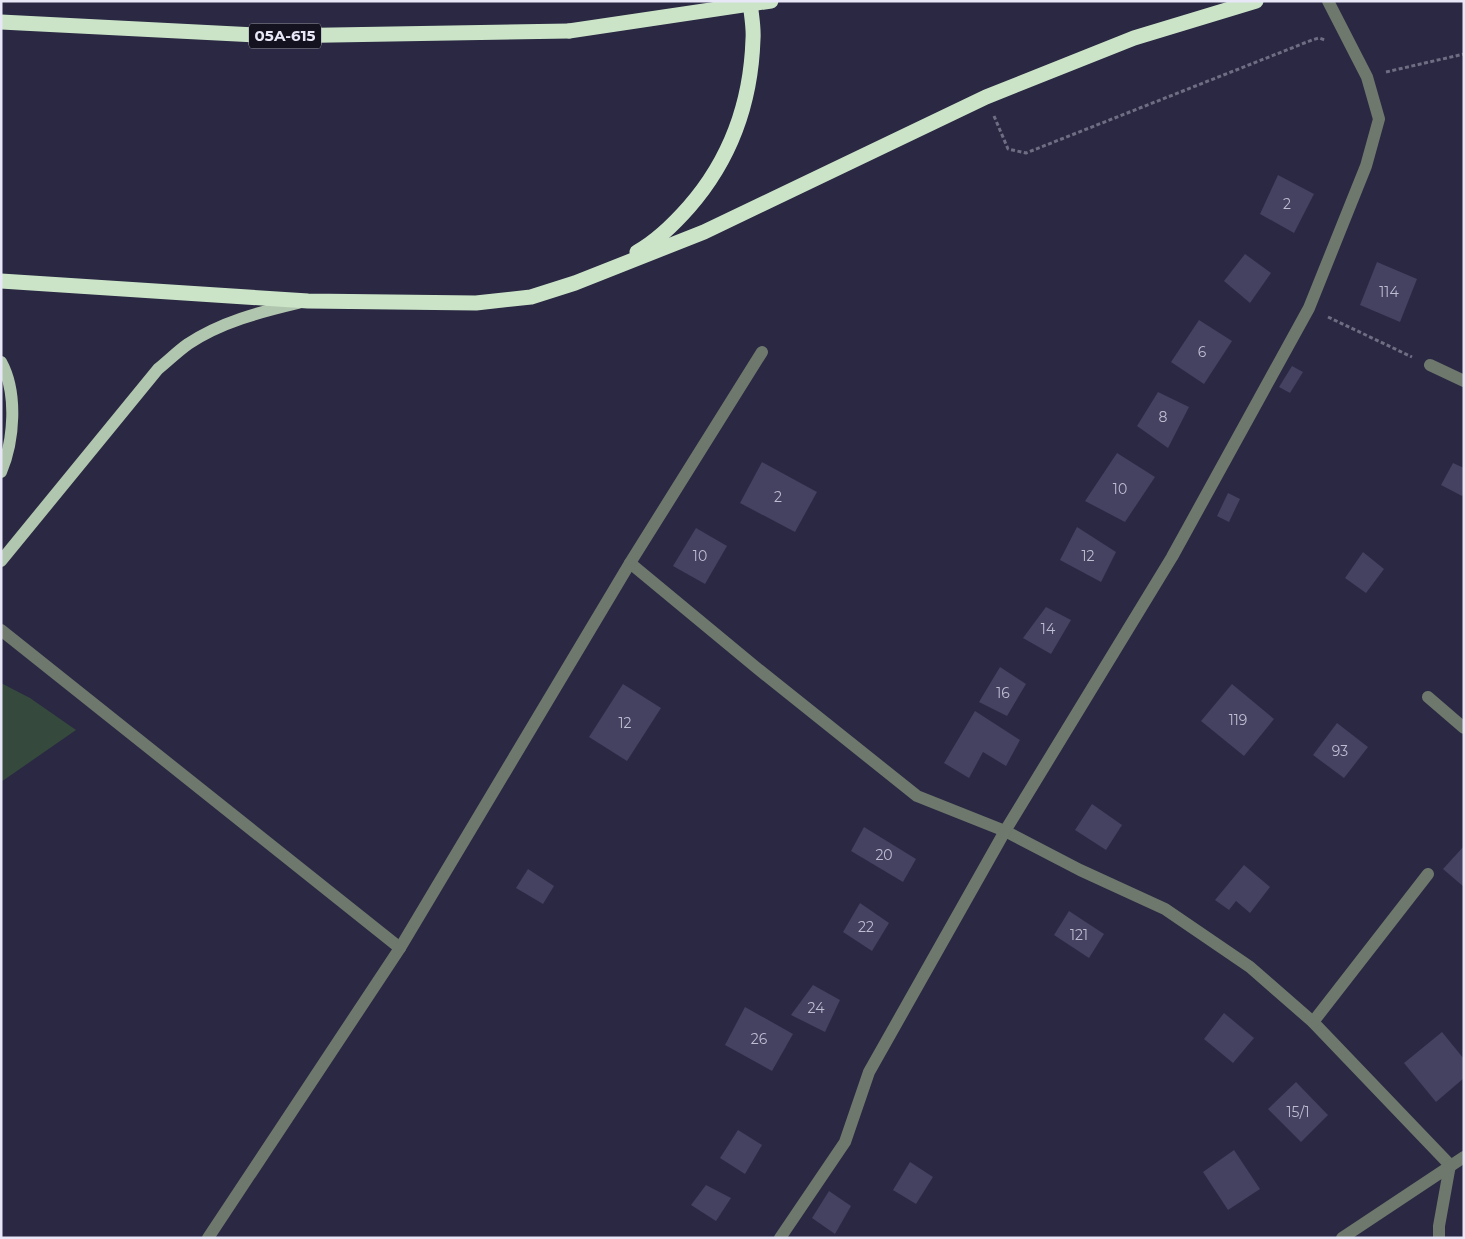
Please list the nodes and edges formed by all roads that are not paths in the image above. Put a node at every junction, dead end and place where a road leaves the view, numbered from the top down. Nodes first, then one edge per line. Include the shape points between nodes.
1 (750, 1) edge
2 (772, 1) edge
3 (1256, 1) edge
4 (1328, 1) edge
5 (1, 22) edge
6 (1, 282) edge
7 (575, 283) junction
8 (308, 301) junction
9 (762, 352) dead end
10 (1, 362) edge
11 (1430, 365) road end
12 (1464, 381) edge
13 (1, 472) edge
14 (1, 561) edge
15 (630, 563) junction
16 (1, 630) edge
17 (1428, 697) dead end
18 (1464, 728) edge
19 (1005, 831) junction
20 (1428, 874) dead end
21 (400, 948) junction
22 (1313, 1022) junction
23 (1464, 1157) edge
24 (1450, 1165) junction
25 (208, 1238) edge
26 (780, 1238) edge
27 (1342, 1238) edge
28 (1439, 1238) edge

1 - 7 highway via 753,46 750,79 740,118 725,155 704,190 677,221 646,247
2 - 5 highway, 05А-615, bridge via 569,31 274,36
3 - 7 highway via 1134,38 986,97 704,232
4 - 19 street via 1367,77 1379,119 1366,166 1309,308 1172,557
6 - 8 highway
7 - 8 highway via 531,297 476,303
8 - 14 main road via 264,311 226,325 188,344 158,369
9 - 15 street
10 - 13 main road via 8,375 13,418 7,458
11 - 12 street
15 - 19 street via 917,796
15 - 21 street
16 - 21 street
17 - 18 street
19 - 22 street via 1165,910 1250,967
19 - 26 street via 869,1072 846,1142
20 - 22 street
21 - 25 street
22 - 24 street
23 - 24 street
24 - 27 street
24 - 28 street

